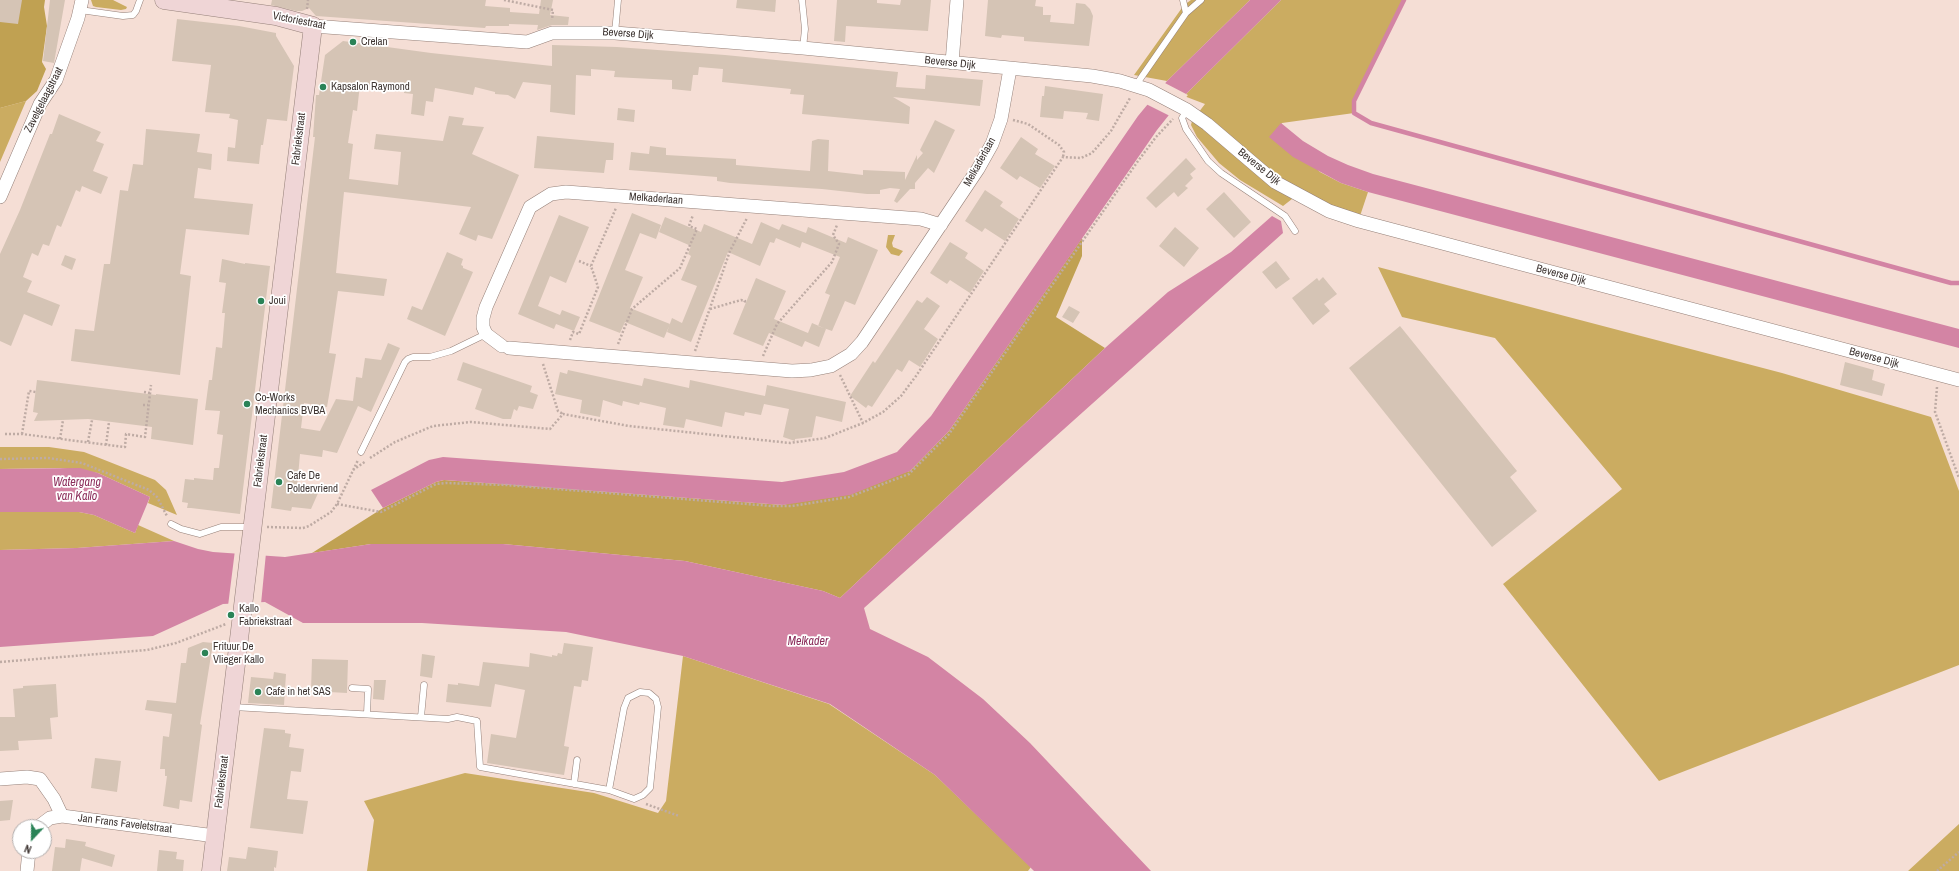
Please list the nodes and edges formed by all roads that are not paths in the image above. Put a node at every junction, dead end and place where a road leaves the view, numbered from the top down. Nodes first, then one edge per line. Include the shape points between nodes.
1 (140, 0) edge
2 (164, 0) edge
3 (618, 0) edge
4 (802, 0) edge
5 (957, 0) edge
6 (1183, 0) edge
7 (1201, 0) edge
8 (81, 5) edge
9 (1186, 13) junction
10 (313, 26) junction
11 (552, 33) joint
12 (615, 33) junction
13 (803, 48) junction
14 (952, 63) junction
15 (1010, 69) junction
16 (1134, 84) junction
17 (1186, 109) junction
18 (0, 197) edge
19 (941, 225) junction
20 (1295, 231) dead end
21 (486, 334) junction
22 (1959, 380) edge
23 (361, 452) road end
24 (171, 524) road end
25 (253, 531) junction
26 (424, 685) dead end
27 (352, 688) dead end
28 (232, 707) junction
29 (367, 714) junction
30 (421, 718) junction
31 (578, 760) dead end
32 (0, 779) edge
33 (574, 784) junction
34 (609, 790) junction
35 (62, 816) junction
36 (49, 819) edge
37 (215, 836) junction
38 (28, 859) edge
39 (27, 871) edge
40 (211, 871) edge

1 - 8 lane via 132,15 124,16
2 - 10 main road, Victoriestraat via 276,16
3 - 12 lane
4 - 13 lane via 805,23
5 - 14 street
6 - 9 lane
7 - 9 lane
8 - 18 street, Zavelgelaagstraat via 56,80 40,104
9 - 16 lane
10 - 11 street, Victoriestraat via 527,42
10 - 25 main road, Fabriekstraat
11 - 12 street, Beverse Dijk
12 - 13 street, Beverse Dijk
13 - 14 street, Beverse Dijk
14 - 15 street, Beverse Dijk
15 - 16 street, Beverse Dijk via 1092,76
15 - 19 street, Melkaderlaan via 1001,119 992,144
16 - 17 street, Beverse Dijk
17 - 20 lane via 1182,118 1186,130 1208,161 1221,173 1285,216
17 - 22 street, Beverse Dijk via 1275,182 1329,211
19 - 21 street, Melkaderlaan via 862,342 851,354 834,364 811,370 792,371 538,351 505,347
19 - 21 street, Melkaderlaan via 921,219 566,192 551,194 530,207 522,224 486,307 483,318
21 - 23 lane via 430,358 408,359
24 - 25 lane via 200,534 221,527
25 - 28 main road, Fabriekstraat
26 - 30 lane
27 - 29 lane via 368,689
28 - 29 lane
28 - 37 main road, Fabriekstraat
29 - 30 lane
30 - 33 lane via 457,717 477,721 480,767
31 - 33 lane
32 - 35 street via 27,776 40,779
33 - 34 lane
34 - 34 lane via 634,800 650,788 658,707 656,699 648,693 640,692 628,698
35 - 36 street, Jan Frans Faveletstraat
35 - 37 street, Jan Frans Faveletstraat
37 - 40 main road, Fabriekstraat
38 - 39 street

